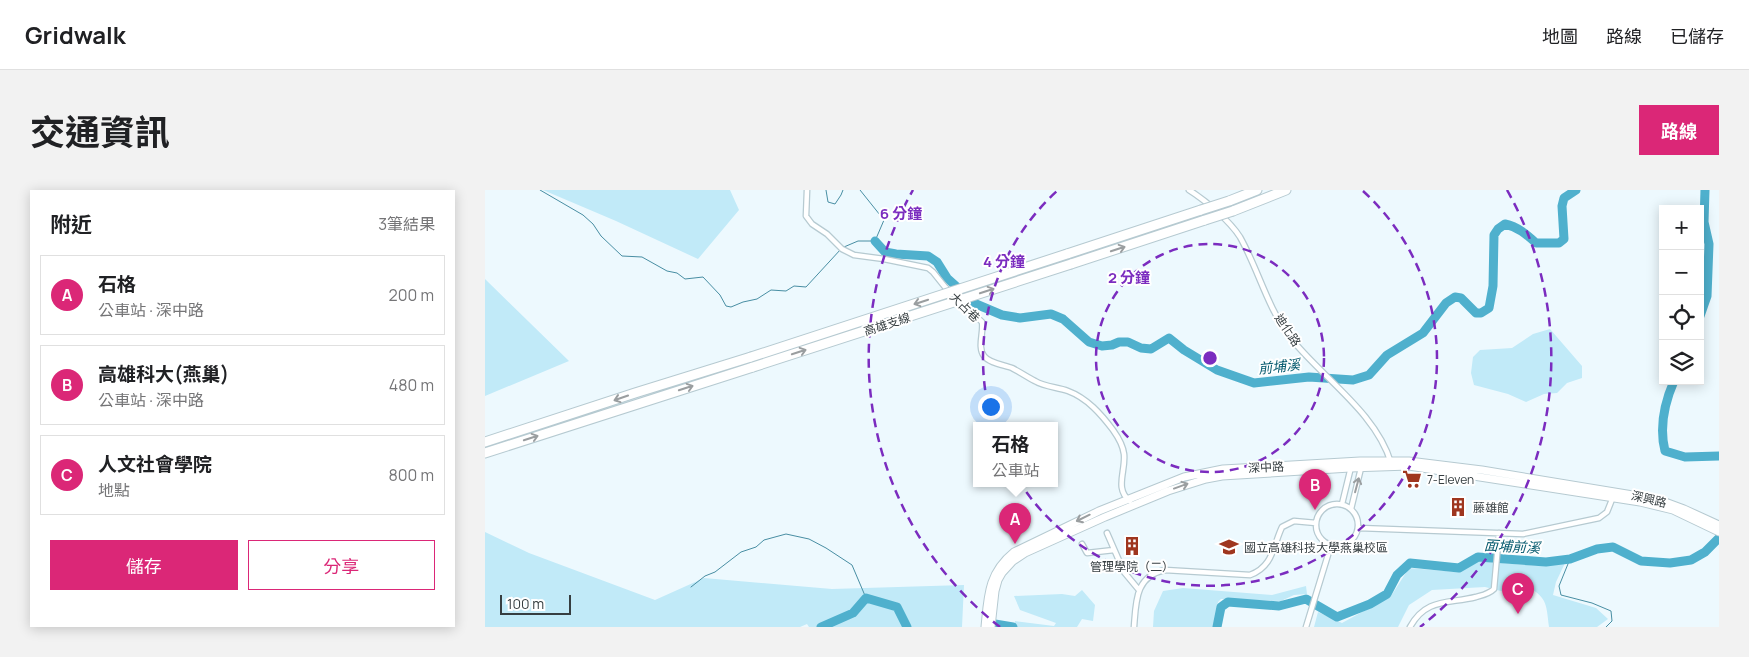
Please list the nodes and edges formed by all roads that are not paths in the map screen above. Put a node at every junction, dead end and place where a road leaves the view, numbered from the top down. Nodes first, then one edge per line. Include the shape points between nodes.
1 (807, 190) edge
2 (1189, 190) edge
3 (1257, 190) edge
4 (1286, 190) edge
5 (485, 442) edge
6 (485, 452) edge
7 (1392, 464) junction
8 (1359, 465) junction
9 (1350, 468) junction
10 (1613, 494) junction
11 (1126, 497) junction
12 (1136, 504) junction
13 (1342, 504) junction
14 (1351, 508) junction
15 (1316, 523) junction
16 (1719, 525) edge
17 (1359, 528) junction
18 (1107, 532) dead end
19 (1719, 532) edge
20 (1499, 536) junction
21 (1082, 544) dead end
22 (1331, 545) junction
23 (1115, 550) junction
24 (1139, 590) junction
25 (991, 593) junction
26 (1307, 626) edge
27 (985, 627) edge
28 (991, 627) edge
29 (1133, 627) edge
30 (1411, 627) edge

1 - 11 street, 大占巷 via 806,216 811,224 842,249 854,255 928,268 982,322 983,355 1035,381 1067,390 1087,401 1120,442 1124,453 1121,484
2 - 7 street, 迪化路 via 1239,236 1280,323 1308,358 1372,423
3 -> 5 highway, 高雄支線, bridge
6 -> 4 highway, 高雄支線, bridge via 1071,264 1233,211
7 - 8 main road, 深中路
7 - 10 main road, 深中路
8 - 9 main road, 深中路
8 - 11 main road, 深中路 via 1223,469 1184,476
14 -> 8 street
12 -> 9 main road, 深中路 via 1189,483 1214,477
9 - 13 street
10 - 16 main road, 深興路 via 1657,499
10 - 19 main road, 深興路 via 1673,510
10 - 20 street via 1607,512 1599,518
11 - 12 street
11 -> 25 main road, 深中路 via 1005,559 992,578
12 - 25 main road, 深中路 via 1021,556 1002,573
13 - 14 street
13 - 15 street via 1326,507
14 - 17 street
15 - 22 street via 1320,537
15 - 24 street via 1294,522 1282,527 1272,556 1267,565 1257,572 1247,575 1165,570 1151,576
17 - 20 street
17 - 22 street via 1349,542
18 - 23 street
20 - 30 street via 1494,589 1475,597 1430,606
21 - 23 street via 1087,552
22 - 26 street
23 - 24 street via 1124,572
24 - 29 street
25 - 27 main road
25 - 28 main road

